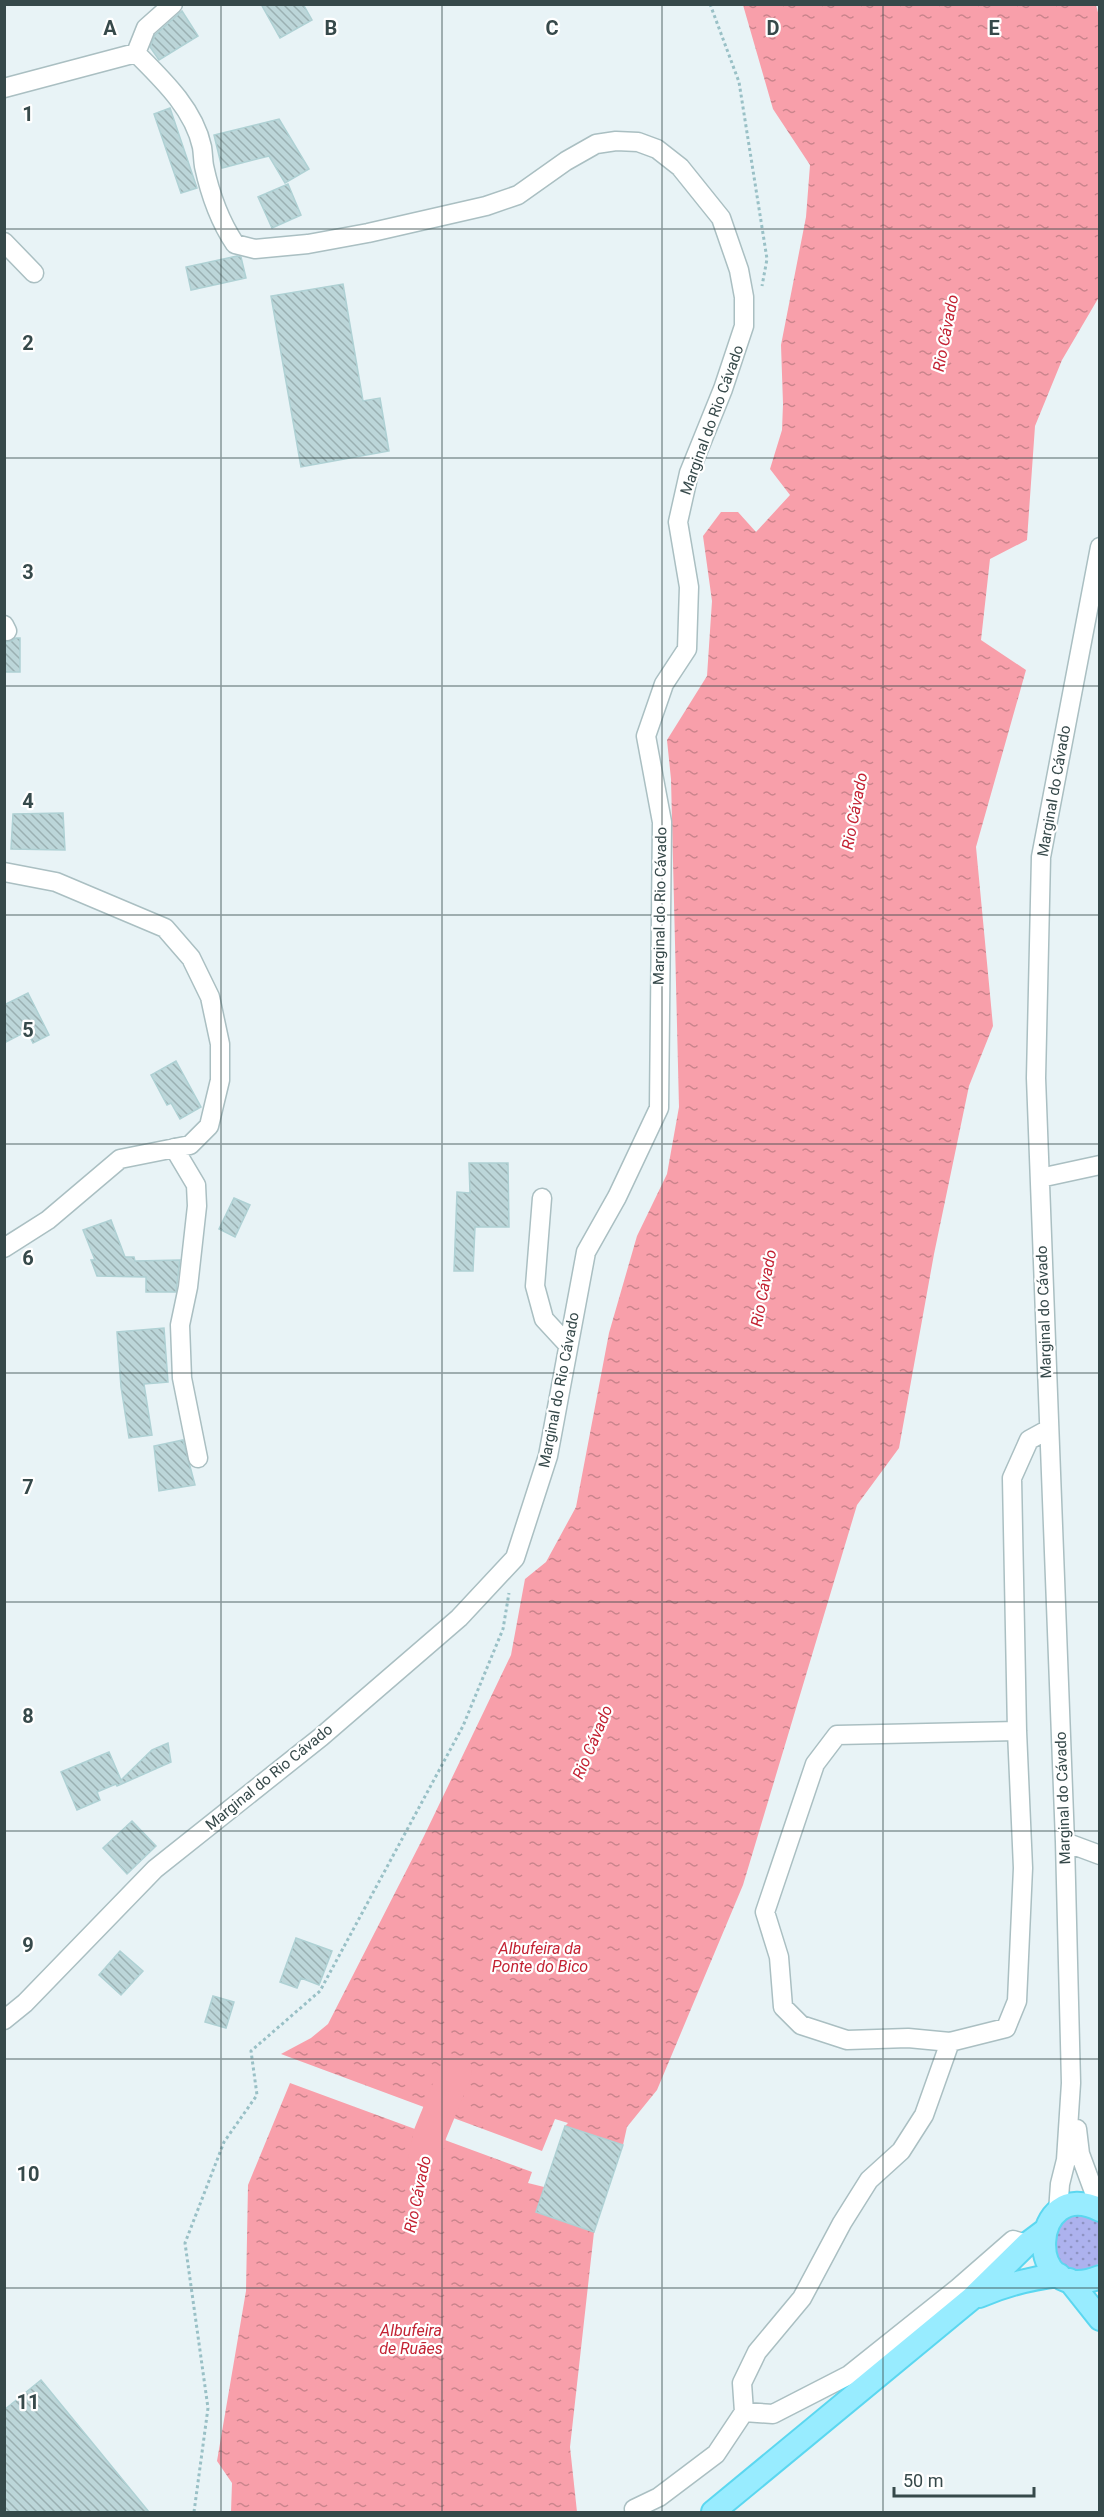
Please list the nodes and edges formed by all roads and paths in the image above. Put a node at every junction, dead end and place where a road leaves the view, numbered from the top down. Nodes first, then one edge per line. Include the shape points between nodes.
1 (173, 4) edge
2 (710, 4) edge
3 (135, 52) junction
4 (4, 88) edge
5 (4, 242) edge
6 (34, 273) dead end
7 (761, 291) dead end
8 (1100, 546) edge
9 (4, 872) edge
10 (174, 1148) junction
11 (1100, 1165) edge
12 (1040, 1178) junction
13 (542, 1198) dead end
14 (4, 1248) edge
15 (568, 1345) junction
16 (1049, 1430) junction
17 (198, 1458) dead end
18 (515, 1558) junction
19 (1017, 1731) junction
20 (1065, 1842) junction
21 (1100, 1856) edge
22 (4, 2020) edge
23 (950, 2042) junction
24 (1071, 2083) junction
25 (1100, 2209) edge
26 (1058, 2212) junction
27 (1035, 2238) junction
28 (1100, 2277) edge
29 (1064, 2278) junction
30 (971, 2299) junction
31 (1100, 2319) edge
32 (744, 2412) junction
33 (721, 2506) edge
34 (634, 2510) dead end
35 (194, 2512) edge

1 - 3 street via 146,28
2 - 7 path via 739,82 767,259
3 - 4 street
3 - 15 street, Marginal do Rio Cávado via 185,108 202,146 216,208 235,244 255,249 308,244 486,206 518,195 596,144 616,141 638,142 657,149 680,167 721,218 730,242 744,297 744,326 689,473 678,522 689,587 687,649 664,684 646,736 662,822 659,1108 586,1252
5 - 6 street
8 - 12 street, Marginal do Cávado via 1041,857 1036,1078
9 - 10 street via 56,882 165,928 191,958 210,997 220,1044 220,1080 208,1126 190,1145
10 - 14 street via 120,1159 48,1220
10 - 17 street via 196,1185 188,1287 180,1325 182,1378
11 - 12 street
12 - 16 street, Marginal do Cávado
13 - 15 street via 535,1286 544,1319
15 - 18 street, Marginal do Rio Cávado via 548,1456
16 - 19 street via 1029,1440 1012,1478
16 - 20 street, Marginal do Cávado
18 - 22 street, Marginal do Rio Cávado via 450,1625 321,1737 155,1869
18 - 35 path via 503,1629 464,1726 320,1990 251,2051 257,2095 224,2142 185,2243 208,2408
19 - 23 street via 1023,1868 1017,2001 1006,2028
19 - 23 street via 837,1735 815,1764 765,1912 779,1957 783,2007 801,2025 847,2040 908,2038
20 - 21 street
20 - 24 street, Marginal do Cávado
23 - 32 street via 924,2115 901,2151 868,2180 802,2298 757,2352 742,2383
24 - 25 street via 1080,2154
24 - 26 street
25 - 26 main road via 1079,2205
26 - 27 main road
27 - 29 main road via 1052,2269
27 - 30 main road
27 - 32 street via 1013,2241 849,2375 773,2414
28 - 29 main road via 1090,2281
29 - 30 main road via 1038,2278
29 - 31 main road
30 - 33 main road
32 - 34 street via 716,2454 659,2497

